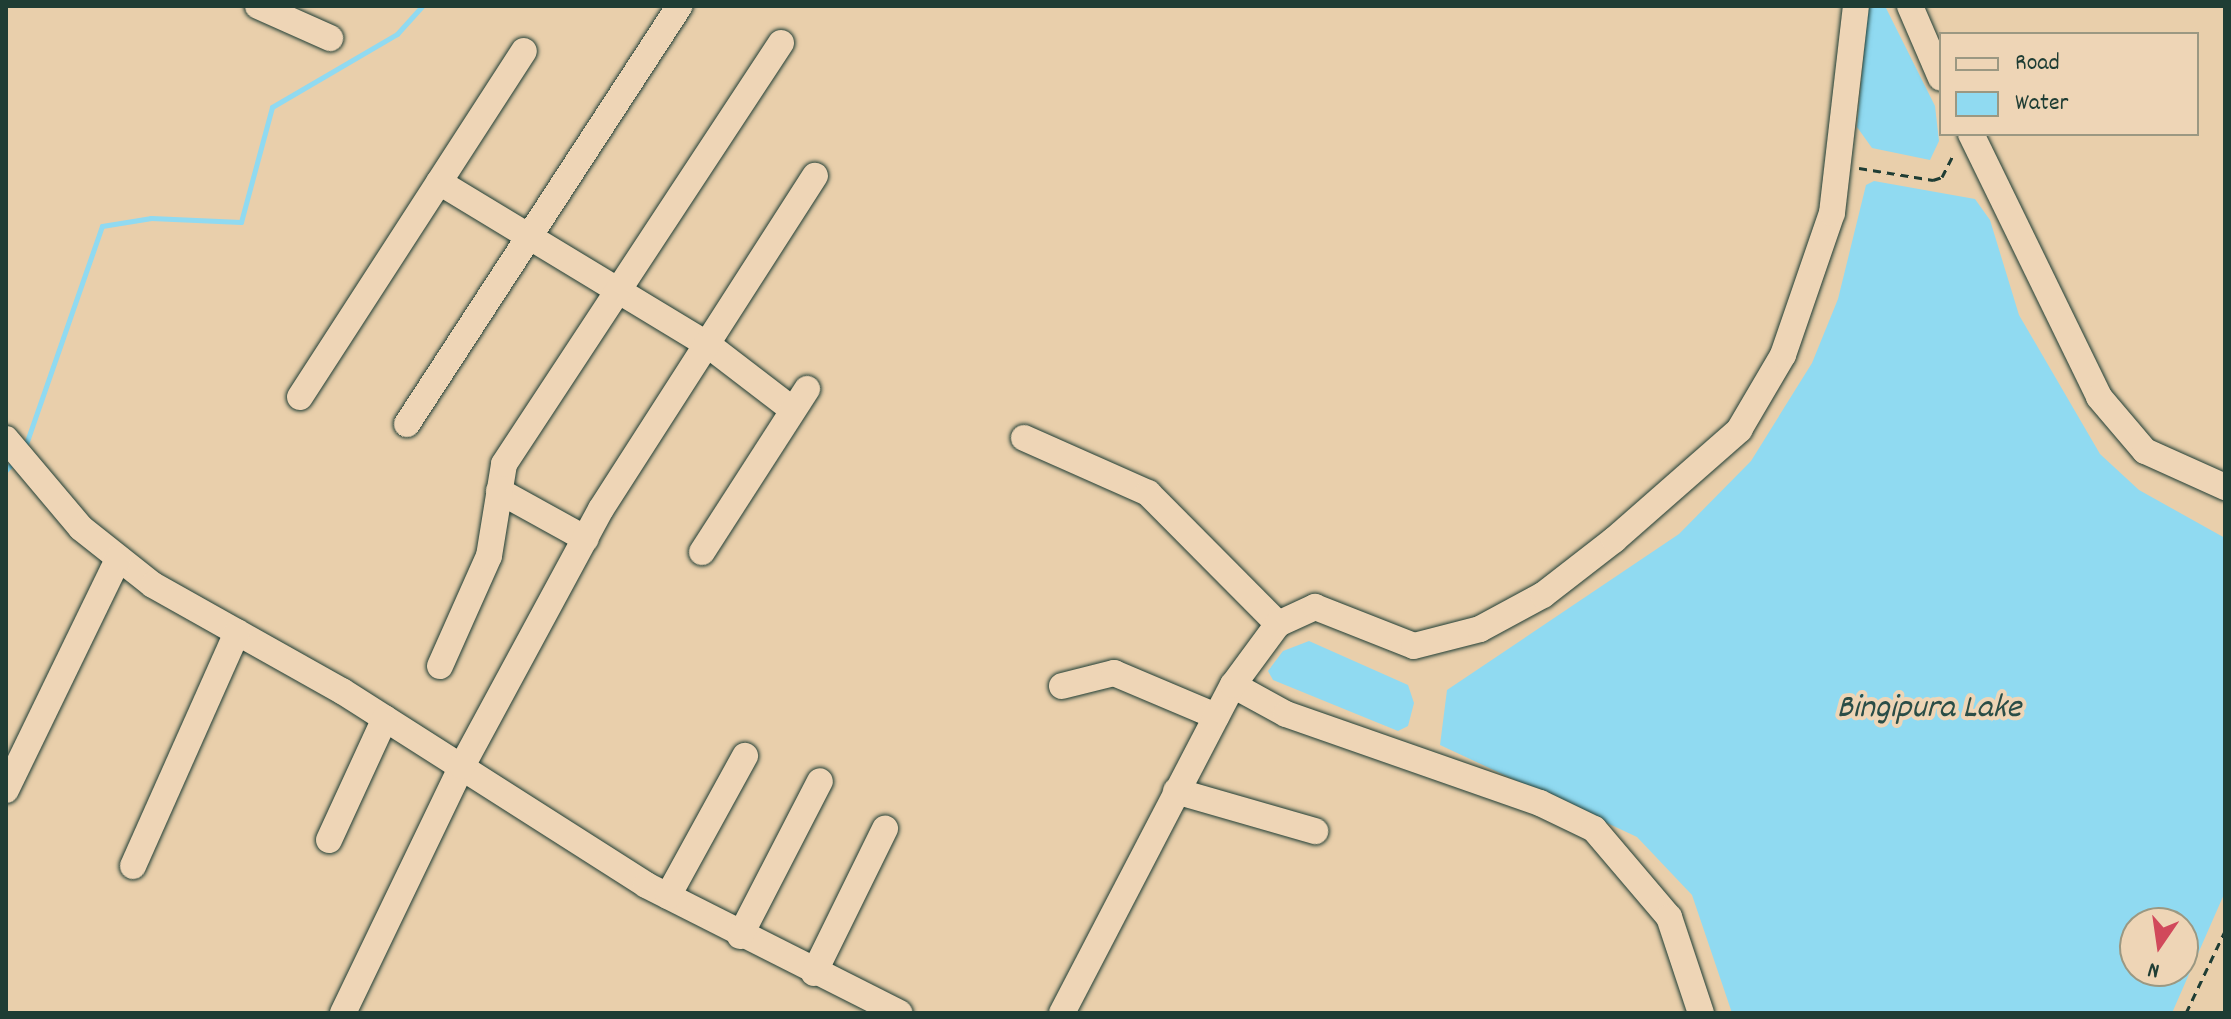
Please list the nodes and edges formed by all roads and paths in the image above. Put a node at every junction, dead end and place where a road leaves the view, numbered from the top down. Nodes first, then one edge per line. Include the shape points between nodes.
1 (258, 6) edge
2 (680, 6) edge
3 (1856, 6) edge
4 (1910, 6) edge
5 (330, 38) dead end
6 (781, 43) dead end
7 (524, 51) dead end
8 (1939, 73) edge
9 (1964, 139) edge
10 (1840, 166) junction
11 (815, 176) dead end
12 (439, 182) junction
13 (526, 242) junction
14 (617, 289) junction
15 (707, 344) junction
16 (300, 397) dead end
17 (407, 424) dead end
18 (1024, 438) dead end
19 (6, 439) edge
20 (2225, 487) edge
21 (499, 491) junction
22 (586, 539) junction
23 (702, 552) dead end
24 (118, 559) junction
25 (1278, 624) junction
26 (237, 632) junction
27 (440, 666) dead end
28 (1233, 685) junction
29 (1062, 686) dead end
30 (1216, 716) junction
31 (385, 718) junction
32 (745, 756) dead end
33 (462, 766) junction
34 (820, 781) dead end
35 (6, 790) edge
36 (1176, 791) junction
37 (885, 829) dead end
38 (1315, 831) dead end
39 (329, 840) dead end
40 (133, 866) dead end
41 (668, 896) junction
42 (2225, 931) edge
43 (740, 936) junction
44 (814, 973) junction
45 (343, 1013) edge
46 (899, 1013) edge
47 (1062, 1013) edge
48 (1701, 1013) edge
49 (2186, 1013) edge

1 - 5 street
2 - 13 street
3 - 10 street
4 - 8 street
6 - 14 street
7 - 12 street
9 - 10 path via 1951,164 1933,180
9 - 20 street via 2099,397 2145,451
10 - 25 street via 1832,213 1783,355 1739,430 1681,489 1543,595 1457,637 1401,645 1315,607
11 - 15 street
12 - 13 street
12 - 16 street
13 - 14 street
13 - 17 street
14 - 15 street
14 - 21 street via 512,452
15 - 22 street
15 - 23 street via 800,400
18 - 25 street via 1148,493
19 - 24 street via 26,467
21 - 22 street
21 - 27 street via 489,556
22 - 33 street
24 - 26 street
24 - 35 street
25 - 28 street
26 - 31 street
26 - 40 street
28 - 30 street
28 - 48 street via 1286,714 1540,803 1594,829 1669,917
29 - 30 street via 1114,673
30 - 36 street
31 - 33 street
31 - 39 street
32 - 41 street
33 - 41 street
33 - 45 street
34 - 43 street
36 - 38 street
36 - 47 street
37 - 44 street
41 - 43 street
42 - 49 path
43 - 44 street
44 - 46 street

